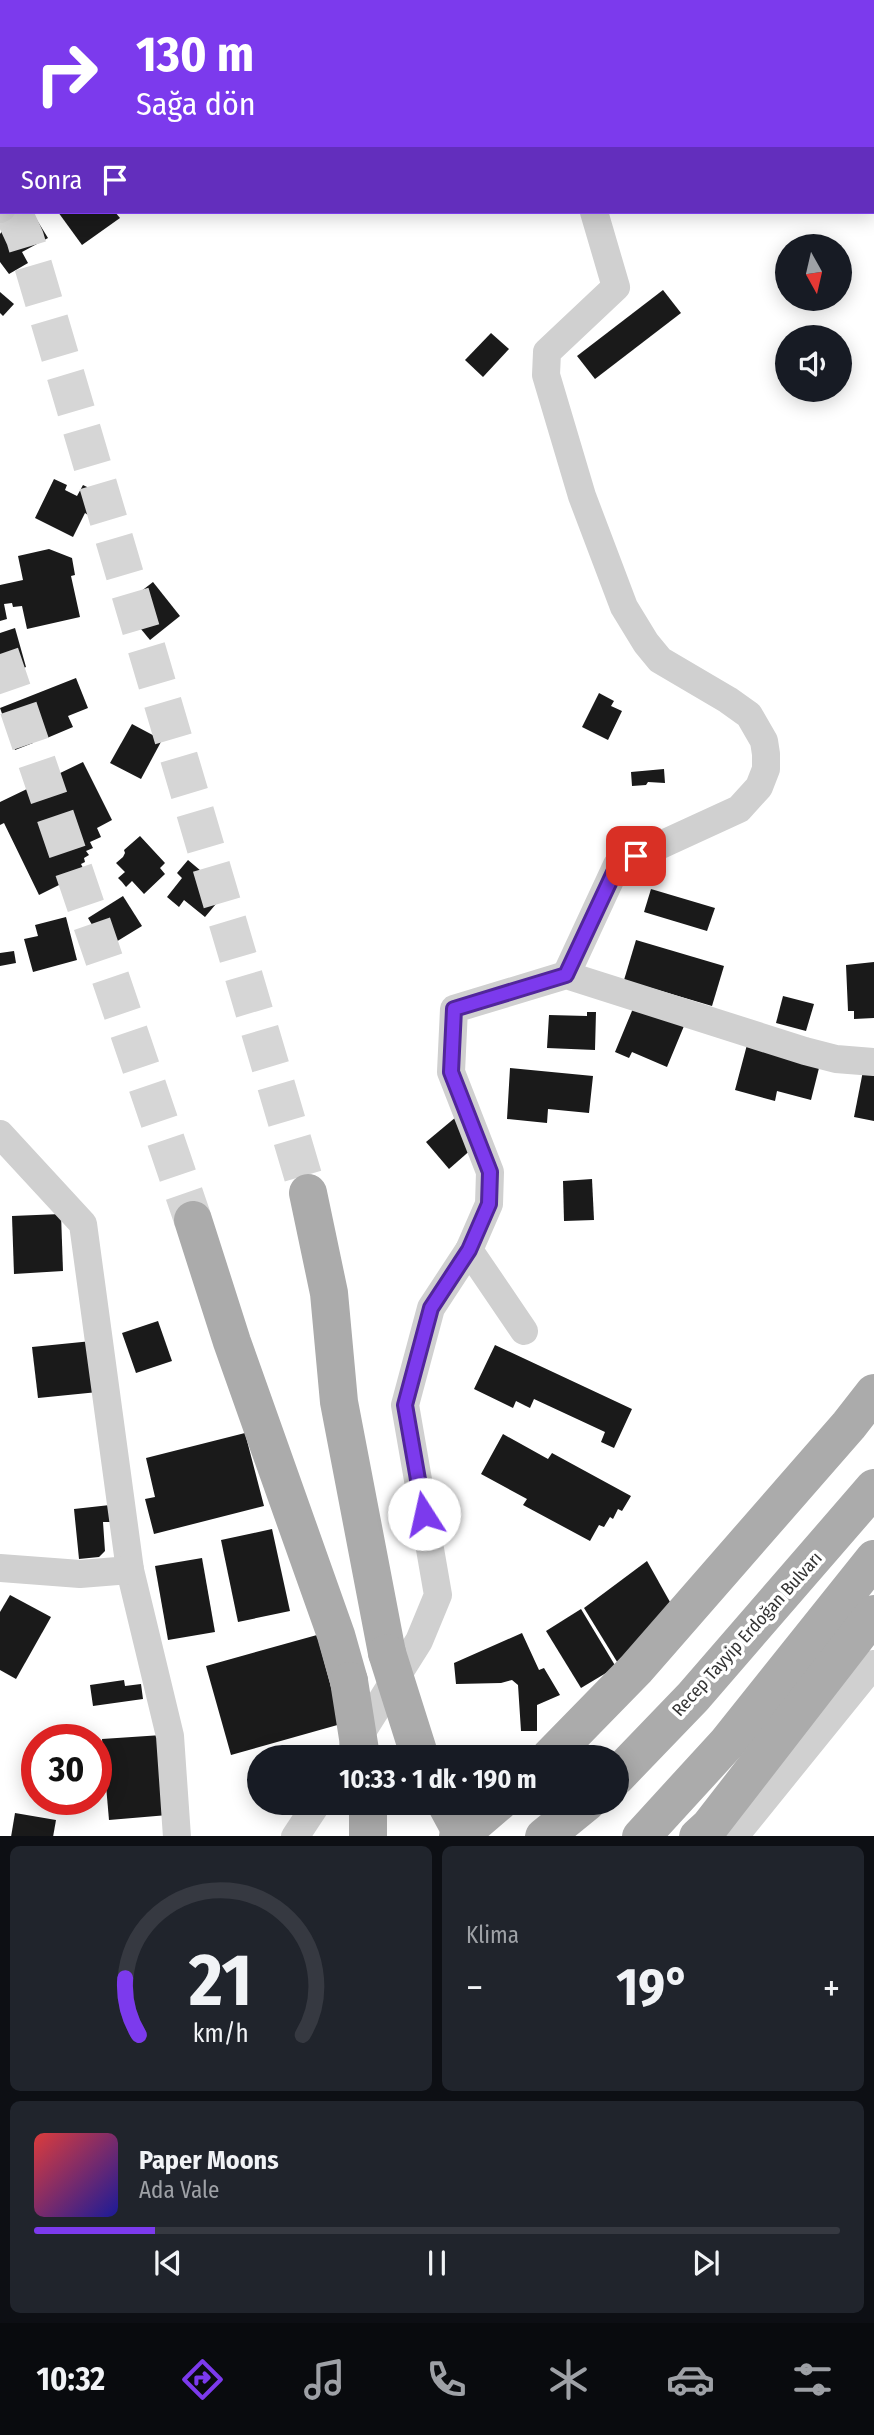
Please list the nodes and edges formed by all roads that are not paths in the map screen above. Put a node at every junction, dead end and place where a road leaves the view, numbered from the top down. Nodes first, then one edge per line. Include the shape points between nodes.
1 (595, 214) edge
2 (566, 975) junction
3 (874, 1062) edge
4 (0, 1133) edge
5 (308, 1193) tunnel mouth
6 (193, 1220) tunnel mouth
7 (469, 1250) junction
8 (524, 1331) dead end
9 (874, 1392) edge
10 (874, 1488) edge
11 (874, 1559) edge
12 (0, 1568) edge
13 (130, 1570) junction
14 (874, 1614) edge
15 (874, 1664) edge
16 (354, 1745) edge
17 (359, 1745) edge
18 (416, 1745) edge
19 (562, 1745) edge
20 (629, 1763) edge
21 (309, 1815) edge
22 (477, 1815) edge
23 (571, 1815) edge
24 (457, 1827) edge
25 (177, 1836) edge
26 (295, 1836) edge
27 (544, 1836) edge
28 (641, 1836) edge
29 (698, 1836) edge
30 (734, 1836) edge

1 - 2 street via 616,287 547,352 546,374 582,496 624,607 646,643 660,660 749,715 764,741 766,769 759,787 739,809 617,866
2 - 3 street via 805,1051
2 - 7 street via 454,1009 451,1072 490,1172 489,1204
4 - 13 street via 83,1224
5 - 18 main road, bridge via 330,1293 339,1402 387,1653
6 - 17 main road, bridge via 336,1635
7 - 8 street
7 - 16 street via 431,1308 405,1405 438,1595 419,1641
9 - 19 main road via 636,1668
10 - 20 main road, Recep Tayyip Erdoğan Bulvarı via 693,1697
11 - 28 main road via 727,1743
12 - 13 street via 80,1574
13 - 25 street via 170,1736
14 - 29 main road
15 - 30 street
21 - 26 street
22 - 24 main road
23 - 27 main road

